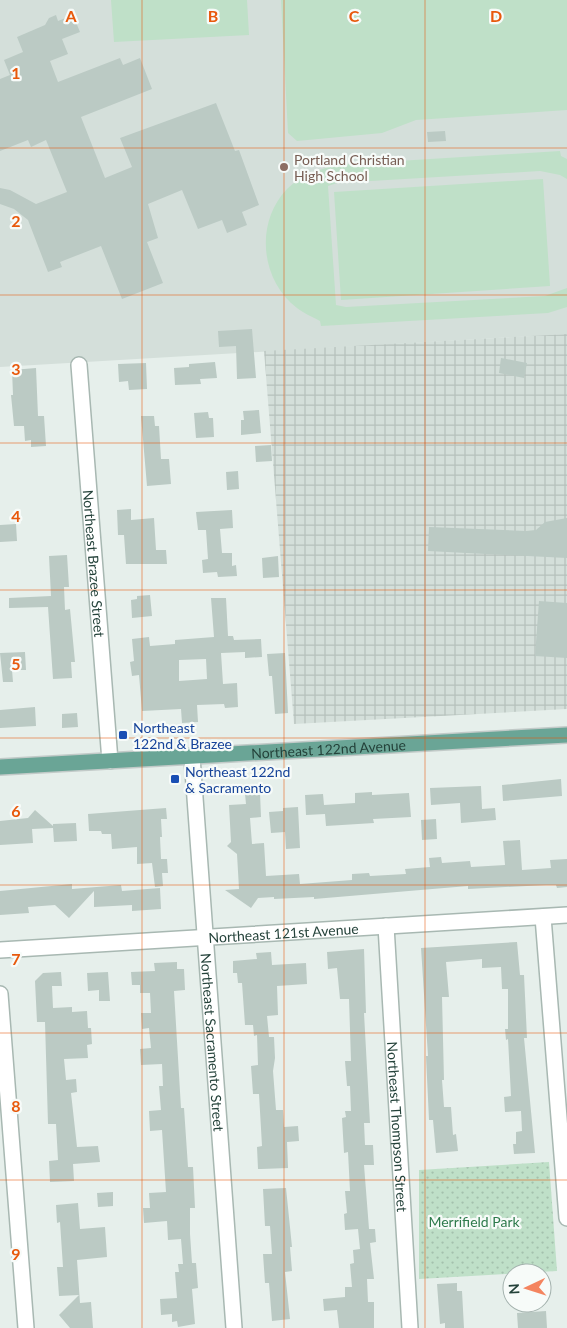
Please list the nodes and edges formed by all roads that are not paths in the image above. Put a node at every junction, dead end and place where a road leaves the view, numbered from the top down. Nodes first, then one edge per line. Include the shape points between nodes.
1 (79, 365) dead end
2 (567, 735) edge
3 (192, 757) junction
4 (110, 761) junction
5 (0, 767) edge
6 (567, 915) edge
7 (543, 916) junction
8 (386, 926) junction
9 (204, 937) junction
10 (0, 950) edge
11 (0, 994) edge
12 (567, 1218) edge
13 (26, 1328) edge
14 (234, 1328) edge
15 (410, 1328) edge

1 - 4 street, Northeast Brazee Street
2 - 3 main road, Northeast 122nd Avenue
3 - 4 main road, Northeast 122nd Avenue
3 - 9 street, Northeast Sacramento Street
4 - 5 main road, Northeast 122nd Avenue
6 - 7 street, Northeast 121st Avenue
7 - 8 street, Northeast 121st Avenue
7 - 12 street
8 - 9 street, Northeast 121st Avenue
8 - 15 street, Northeast Thompson Street
9 - 10 street, Northeast 121st Avenue
9 - 14 street, Northeast Sacramento Street
11 - 13 street

